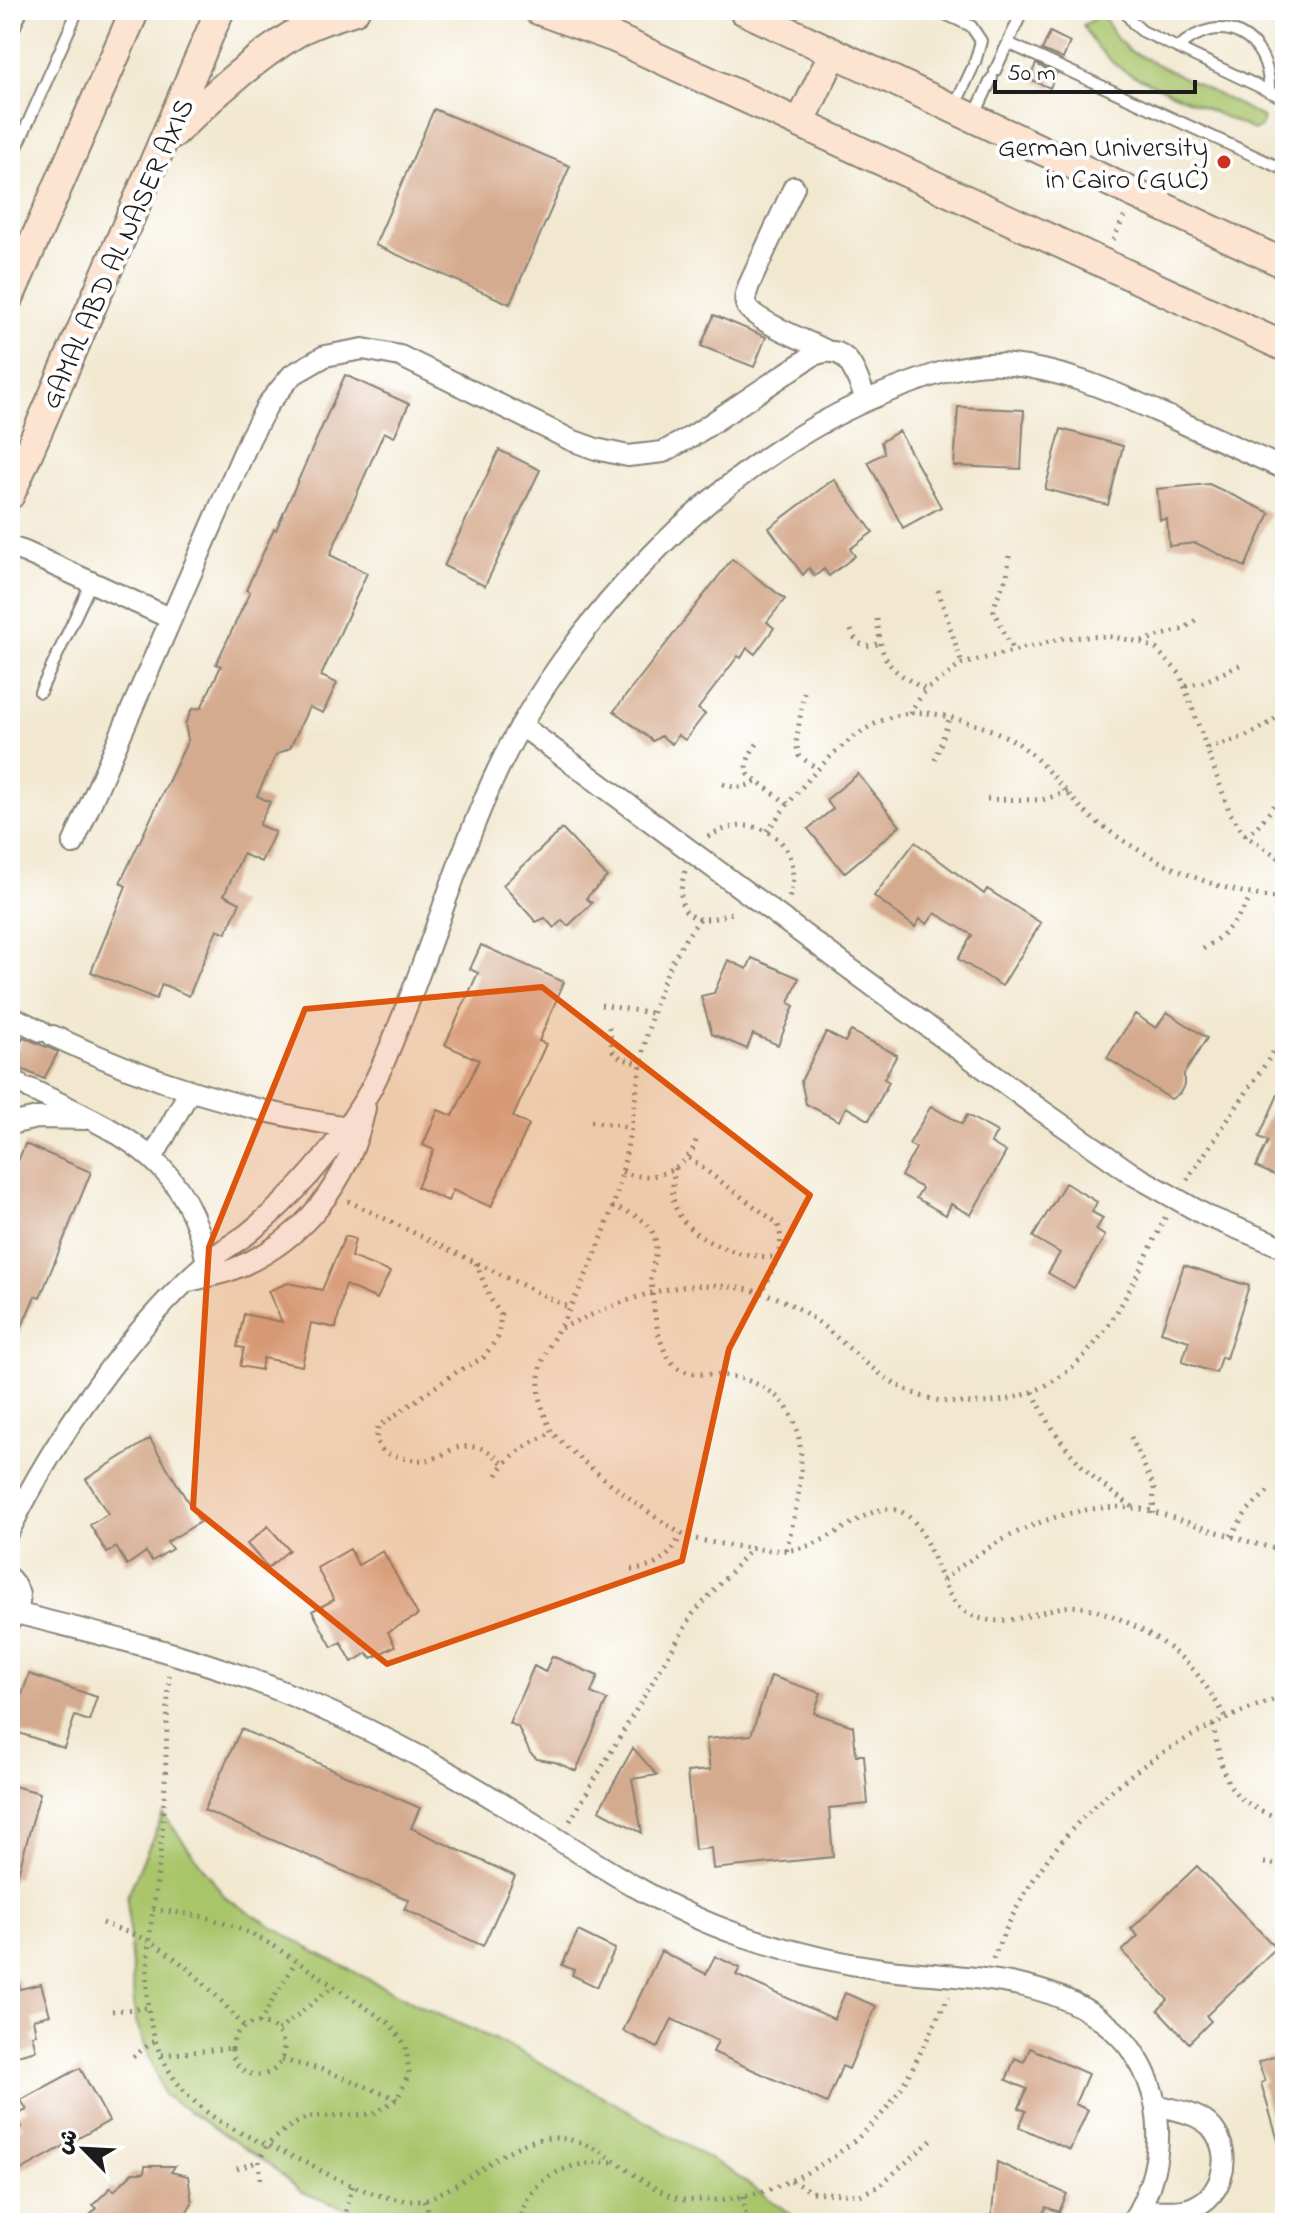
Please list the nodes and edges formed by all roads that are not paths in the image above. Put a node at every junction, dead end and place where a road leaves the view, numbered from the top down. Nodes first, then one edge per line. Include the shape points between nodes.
1 (17, 10) edge
2 (78, 10) edge
3 (135, 10) edge
4 (220, 10) edge
5 (355, 10) edge
6 (538, 10) edge
7 (743, 10) edge
8 (936, 10) edge
9 (1023, 10) edge
10 (1124, 10) edge
11 (10, 25) edge
12 (1008, 43) junction
13 (1178, 48) junction
14 (833, 54) junction
15 (947, 91) dead end
16 (1269, 91) junction
17 (959, 97) junction
18 (1285, 99) edge
19 (979, 106) junction
20 (993, 112) dead end
21 (800, 123) junction
22 (165, 142) junction
23 (10, 163) edge
24 (1285, 170) edge
25 (794, 187) dead end
26 (1277, 255) edge
27 (10, 296) edge
28 (1285, 347) edge
29 (825, 350) junction
30 (866, 399) junction
31 (20, 450) edge
32 (1285, 469) edge
33 (10, 495) edge
34 (10, 547) edge
35 (91, 583) junction
36 (170, 618) junction
37 (40, 692) dead end
38 (522, 726) junction
39 (73, 844) dead end
40 (11, 1020) edge
41 (19, 1084) edge
42 (189, 1092) junction
43 (368, 1095) junction
44 (92, 1119) junction
45 (10, 1124) edge
46 (347, 1127) junction
47 (153, 1157) junction
48 (1285, 1248) edge
49 (207, 1263) junction
50 (189, 1281) junction
51 (10, 1529) edge
52 (10, 1579) edge
53 (13, 1617) edge
54 (1156, 2105) junction
55 (1136, 2216) edge

1 - 11 street
2 - 23 lane
3 - 27 main road
4 - 22 main road, GAMAL ABD AL NASER AXIS
5 - 22 main road via 304,28 277,46
6 - 21 main road via 615,38
7 - 14 main road
8 - 17 lane via 976,30 981,41
9 - 12 lane
10 - 13 lane via 1142,31
12 - 19 lane
12 - 24 lane
13 - 16 lane
13 - 16 lane via 1208,30 1242,35 1259,50 1268,70
14 - 21 main road
14 - 26 main road via 915,85 1054,149 1134,194
15 - 17 lane
16 - 18 lane
17 - 19 lane
19 - 20 lane
21 - 28 main road
22 - 31 main road, GAMAL ABD AL NASER AXIS
25 - 29 street via 749,285 746,306
29 - 30 street via 847,358
29 - 36 street via 663,452 628,456 571,440 400,356 363,349 325,356 292,375 268,404
30 - 32 street via 943,371 994,363 1046,368 1097,384
30 - 38 street via 728,485 680,527 594,621
31 - 33 main road, GAMAL ABD AL NASER AXIS
34 - 35 street
35 - 36 street
35 - 37 lane
36 - 39 street
38 - 43 street via 466,840 421,971
38 - 48 street via 1134,1175 1207,1216
40 - 42 street
41 - 44 street
42 - 46 street
42 - 47 street
43 - 46 street
43 - 50 street via 349,1162 304,1224 270,1251 231,1270
44 - 45 street via 37,1118
44 - 47 street
46 - 49 street via 283,1201
47 - 49 street via 189,1205
49 - 50 street
50 - 51 street via 152,1319 78,1415
52 - 53 street via 20,1596
53 - 54 street via 170,1652 284,1692 478,1789 619,1879 719,1928 826,1960 986,1979 1050,1994 1109,2025 1147,2075
54 - 55 street via 1158,2159
54 - 55 street via 1197,2116 1211,2127 1221,2142 1223,2177 1201,2204

